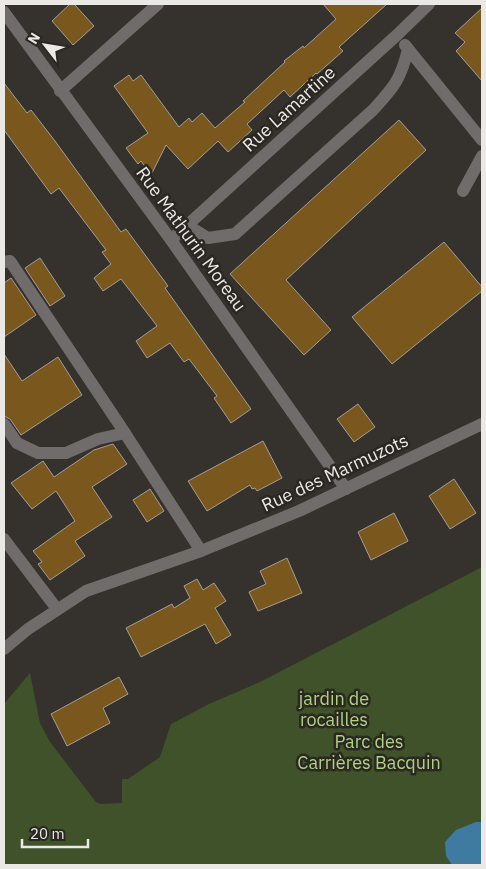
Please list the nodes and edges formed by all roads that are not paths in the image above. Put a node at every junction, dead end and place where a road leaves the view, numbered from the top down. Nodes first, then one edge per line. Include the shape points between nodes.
1 (158, 4) edge
2 (429, 4) edge
3 (4, 12) edge
4 (397, 35) junction
5 (408, 49) junction
6 (60, 91) junction
7 (482, 140) edge
8 (482, 156) edge
9 (463, 191) dead end
10 (187, 225) junction
11 (171, 240) junction
12 (4, 262) edge
13 (4, 424) edge
14 (482, 424) edge
15 (126, 434) junction
16 (346, 489) junction
17 (4, 539) edge
18 (201, 551) junction
19 (57, 609) junction
20 (4, 648) edge

1 - 6 street
2 - 4 street, Rue Lamartine
3 - 6 street, Rue Mathurin Moreau
4 - 5 street
4 - 10 street, Rue Lamartine
5 - 7 street
5 - 10 street via 402,71 391,90 373,110 235,234 208,238
6 - 11 street, Rue Mathurin Moreau
8 - 9 street
10 - 11 street, Rue Lamartine
11 - 16 street, Rue Mathurin Moreau
12 - 15 street via 10,261
13 - 15 street via 17,443 38,453 66,453 98,439
14 - 16 street, Rue des Marmuzots
15 - 18 street
16 - 18 street, Rue des Marmuzots
17 - 19 street
18 - 19 street, Rue des Marmuzots via 86,591
19 - 20 street, Rue des Marmuzots

